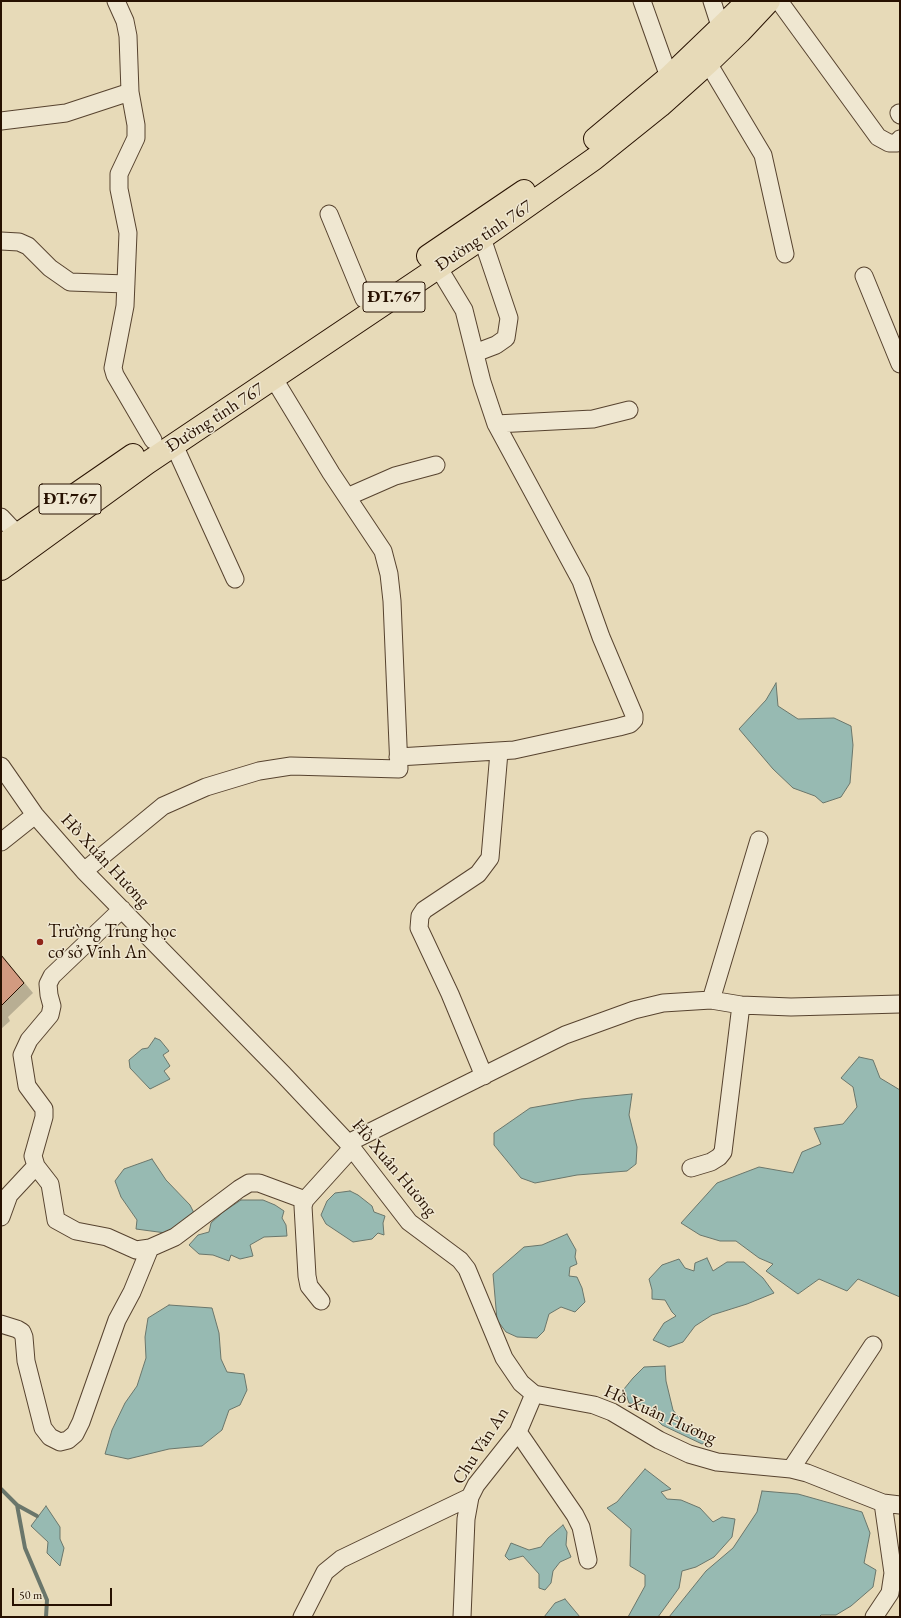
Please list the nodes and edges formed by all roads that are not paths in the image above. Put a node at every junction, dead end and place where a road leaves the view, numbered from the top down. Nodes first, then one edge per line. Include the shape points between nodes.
1 (116, 1) edge
2 (642, 1) edge
3 (712, 1) edge
4 (748, 1) edge
5 (769, 1) edge
6 (780, 1) edge
7 (721, 29) junction
8 (708, 63) junction
9 (669, 77) junction
10 (130, 92) junction
11 (1, 121) edge
12 (900, 139) edge
13 (329, 214) dead end
14 (482, 238) junction
15 (1, 241) edge
16 (785, 254) dead end
17 (438, 267) junction
18 (864, 276) dead end
19 (126, 284) junction
20 (364, 299) junction
21 (475, 353) junction
22 (900, 364) edge
23 (274, 379) junction
24 (629, 410) dead end
25 (496, 424) junction
26 (164, 443) junction
27 (436, 465) dead end
28 (128, 467) junction
29 (347, 497) junction
30 (1, 517) edge
31 (10, 541) edge
32 (1, 569) edge
33 (235, 579) dead end
34 (499, 752) junction
35 (398, 757) junction
36 (1, 766) edge
37 (35, 815) junction
38 (759, 840) dead end
39 (1, 842) edge
40 (84, 871) junction
41 (122, 909) junction
42 (711, 1000) junction
43 (900, 1004) edge
44 (741, 1005) junction
45 (484, 1076) junction
46 (350, 1145) junction
47 (36, 1166) junction
48 (691, 1168) dead end
49 (305, 1200) junction
50 (1, 1217) edge
51 (150, 1248) junction
52 (321, 1301) dead end
53 (1, 1324) edge
54 (873, 1345) dead end
55 (534, 1394) junction
56 (518, 1432) junction
57 (791, 1469) junction
58 (470, 1497) junction
59 (892, 1504) edge
60 (588, 1560) dead end
61 (879, 1615) edge
62 (302, 1617) edge
63 (462, 1617) edge

1 - 10 street via 125,21 128,36
2 - 9 street
3 - 7 street
4 - 7 main road, Đường tỉnh 767 / ĐT.767
5 - 8 main road, Đường tỉnh 767 / ĐT.767
6 - 12 street via 878,137 889,143 896,143
7 - 9 main road, Đường tỉnh 767 / ĐT.767
8 - 14 main road, Đường tỉnh 767 / ĐT.767 via 594,159
8 - 16 street via 763,155
9 - 20 main road, Đường tỉnh 767 / ĐT.767 via 569,161
10 - 11 street via 66,113
10 - 19 street via 136,138 120,174 119,189 128,232
13 - 20 street
14 - 17 main road, Đường tỉnh 767 / ĐT.767
14 - 21 street via 509,318 506,338
15 - 19 street via 19,242 28,246 50,268 70,282
17 - 21 street via 464,310
17 - 23 main road, Đường tỉnh 767 / ĐT.767
18 - 22 street
19 - 26 street via 125,306 113,368 115,375
20 - 26 main road, Đường tỉnh 767 / ĐT.767 via 170,433
21 - 25 street
23 - 26 main road, Đường tỉnh 767 / ĐT.767
23 - 29 street
24 - 25 street via 593,419
25 - 34 street via 581,581 634,715 634,720 630,724
26 - 28 main road, Đường tỉnh 767 / ĐT.767
26 - 33 street
27 - 29 street via 395,476
28 - 31 main road, Đường tỉnh 767 / ĐT.767
28 - 32 main road, Đường tỉnh 767 / ĐT.767
29 - 35 street via 383,551 389,574
30 - 31 street
34 - 35 street
34 - 45 street via 490,858 478,874 424,910 420,916 419,928
35 - 40 street via 399,769 291,766 259,771 200,790 163,806
36 - 37 street, Hồ Xuân Hương
37 - 39 street
37 - 40 street, Hồ Xuân Hương
38 - 42 street
40 - 41 street, Hồ Xuân Hương
41 - 46 street, Hồ Xuân Hương
41 - 47 street via 52,976 48,984 52,1006 50,1015 25,1047 22,1055 27,1086 44,1109 33,1156
42 - 44 street
42 - 45 street via 663,1003 634,1010 565,1035
43 - 44 street via 791,1007
44 - 48 street via 723,1152 711,1162
45 - 46 street
46 - 49 street
46 - 55 street, Hồ Xuân Hương via 409,1222 460,1260 467,1269 504,1358 521,1383
47 - 50 street via 9,1196
47 - 51 street via 50,1184 56,1220 76,1231 107,1237 136,1250
49 - 51 street via 259,1183 249,1183 175,1237
49 - 52 street via 302,1217 307,1276 309,1286
51 - 53 street via 117,1320 81,1422 75,1434 68,1440 60,1442 50,1437 43,1428 26,1361 22,1332
54 - 57 street
55 - 56 street, Chu Văn An
55 - 57 street, Hồ Xuân Hương via 594,1405 612,1412 659,1440 689,1454 754,1467
56 - 58 street, Chu Văn An
56 - 60 street via 575,1516 581,1527
57 - 59 street, Hồ Xuân Hương
58 - 62 street via 341,1559 325,1572
58 - 63 street, Chu Văn An via 466,1519
59 - 61 street via 893,1573 890,1593

